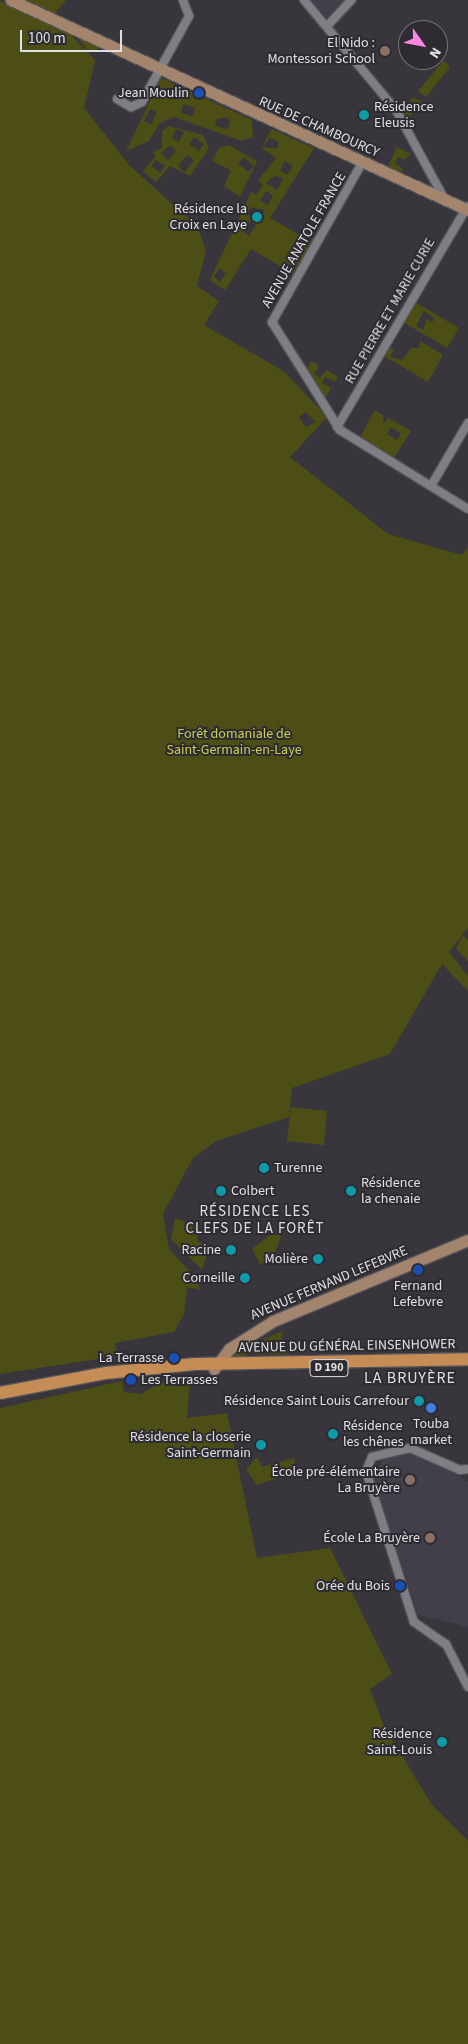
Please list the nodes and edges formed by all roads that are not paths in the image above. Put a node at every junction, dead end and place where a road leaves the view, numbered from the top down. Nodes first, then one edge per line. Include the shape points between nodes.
1 (11, 0) edge
2 (183, 0) edge
3 (304, 0) edge
4 (351, 0) edge
5 (329, 24) junction
6 (158, 69) junction
7 (117, 99) dead end
8 (362, 163) junction
9 (445, 200) junction
10 (467, 208) edge
11 (468, 423) edge
12 (337, 426) junction
13 (431, 486) junction
14 (468, 509) edge
15 (468, 1240) edge
16 (468, 1359) edge
17 (218, 1365) junction
18 (468, 1366) edge
19 (0, 1393) edge
20 (0, 1400) edge
21 (468, 1468) edge
22 (468, 1688) edge

1 - 6 street, RUE DE CHAMBOURCY
2 - 6 street via 189,16
3 - 5 street
4 - 5 street
5 - 9 street via 396,110
6 - 7 street via 138,106
6 - 8 street, RUE DE CHAMBOURCY
8 - 9 street, RUE DE CHAMBOURCY
8 - 12 street, AVENUE ANATOLE FRANCE via 272,322
9 - 10 street, RUE DE CHAMBOURCY
10 - 12 street, RUE PIERRE ET MARIE CURIE
11 - 13 street
12 - 13 street, AVENUE ANATOLE FRANCE
13 - 14 street, AVENUE ANATOLE FRANCE
15 - 17 street, AVENUE FERNAND LEFEBVRE via 273,1321 245,1337
16 - 17 main road, AVENUE DU GÉNÉRAL EINSENHOWER / D 190
17 - 18 main road, AVENUE DU GÉNÉRAL EINSENHOWER / D 190
17 - 19 main road, D 190 via 106,1373
17 - 20 main road, D 190 via 110,1379
21 - 22 street via 460,1470 410,1448 376,1455 366,1463 367,1476 414,1622 446,1644

